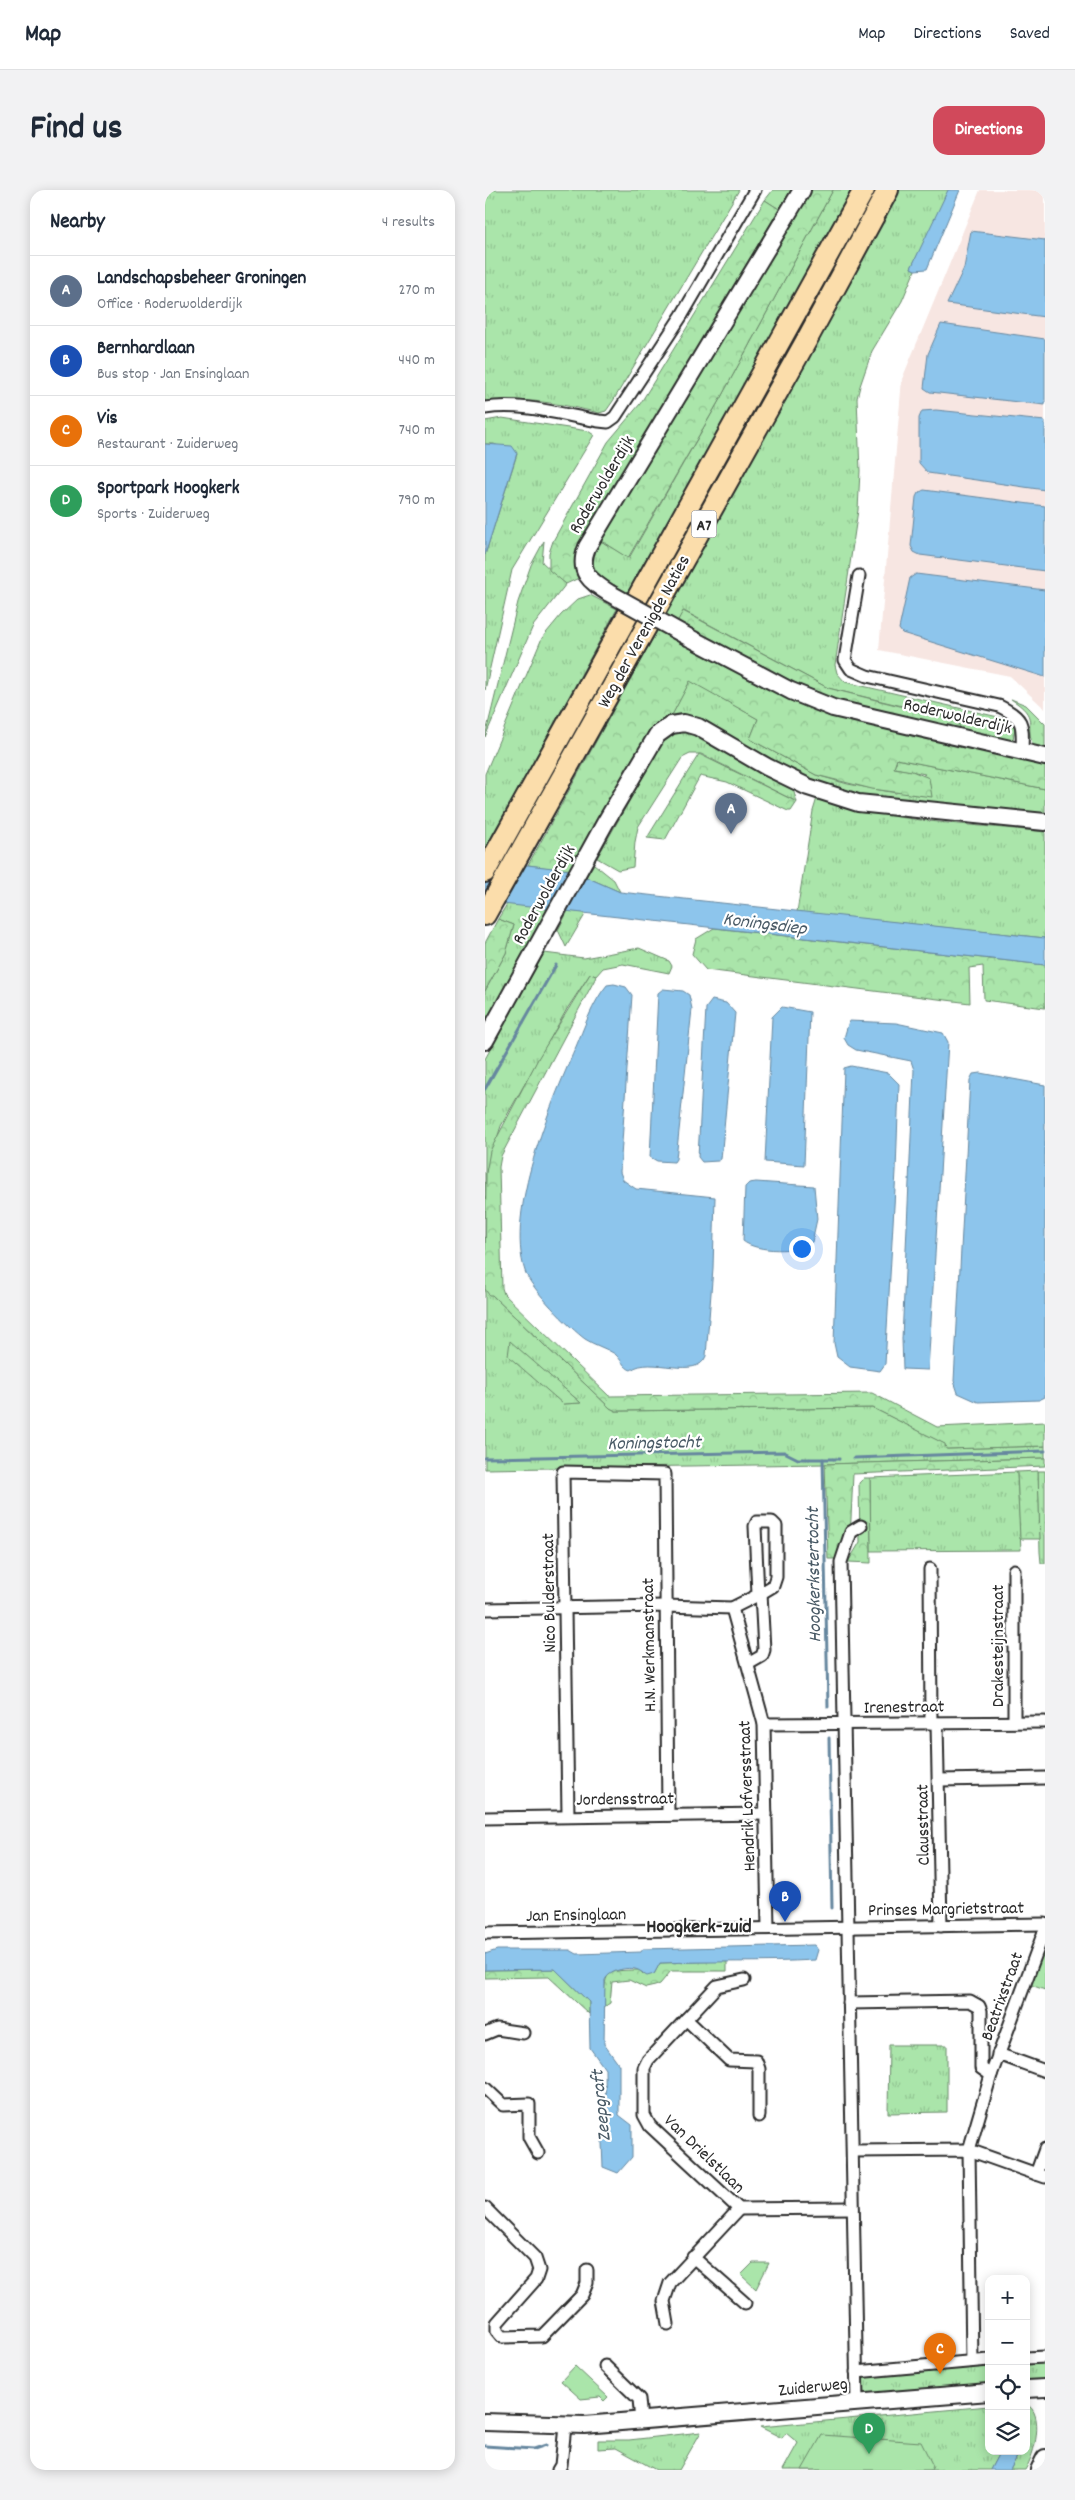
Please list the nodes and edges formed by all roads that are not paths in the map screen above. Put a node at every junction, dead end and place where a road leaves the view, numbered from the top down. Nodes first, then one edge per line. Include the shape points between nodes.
1 (755, 190) edge
2 (802, 190) edge
3 (864, 190) edge
4 (888, 190) edge
5 (485, 408) edge
6 (859, 576) dead end
7 (1022, 750) junction
8 (1045, 757) edge
9 (1045, 822) edge
10 (485, 872) edge
11 (487, 912) edge
12 (485, 1041) edge
13 (665, 1474) joint
14 (861, 1526) dead end
15 (930, 1568) dead end
16 (1014, 1570) dead end
17 (759, 1594) junction
18 (665, 1606) junction
19 (566, 1608) junction
20 (732, 1608) junction
21 (485, 1609) edge
22 (748, 1664) junction
23 (1014, 1721) junction
24 (1045, 1722) edge
25 (934, 1723) junction
26 (764, 1724) junction
27 (845, 1725) junction
28 (1045, 1778) edge
29 (939, 1780) junction
30 (766, 1814) junction
31 (668, 1815) junction
32 (568, 1816) junction
33 (485, 1818) edge
34 (1045, 1924) edge
35 (847, 1926) junction
36 (941, 1926) junction
37 (769, 1928) junction
38 (1045, 1929) edge
39 (485, 1933) edge
40 (744, 1980) dead end
41 (849, 2002) junction
42 (686, 2019) junction
43 (485, 2034) edge
44 (523, 2034) dead end
45 (998, 2054) junction
46 (1045, 2071) edge
47 (991, 2075) junction
48 (487, 2094) edge
49 (759, 2116) dead end
50 (1045, 2149) edge
51 (969, 2150) junction
52 (853, 2151) junction
53 (538, 2153) dead end
54 (1041, 2176) edge
55 (485, 2208) edge
56 (853, 2208) junction
57 (739, 2209) junction
58 (693, 2257) junction
59 (587, 2270) dead end
60 (745, 2302) dead end
61 (668, 2324) dead end
62 (1045, 2357) edge
63 (1030, 2358) edge
64 (985, 2360) edge
65 (972, 2361) junction
66 (605, 2366) dead end
67 (856, 2372) junction
68 (1045, 2388) edge
69 (1030, 2390) edge
70 (985, 2392) edge
71 (857, 2402) junction
72 (641, 2421) junction
73 (485, 2422) edge
74 (565, 2426) junction
75 (1045, 2458) edge
76 (558, 2470) edge
77 (1039, 2470) edge

1 - 5 street, Roderwolderdijk via 682,314 615,417 608,422 526,408
2 - 7 street, Roderwolderdijk, bridge via 587,548 583,558 587,576 609,593 690,638 791,691 833,708
3 - 10 highway, Weg der Verenigde Naties / A7
4 - 11 highway, Weg der Verenigde Naties / A7
6 - 7 street, Roderwolderdijk via 845,660 851,669 867,676 999,706 1016,714 1023,727
7 - 8 street, Roderwolderdijk
9 - 12 street, Roderwolderdijk via 906,810 841,798 807,787 698,727 683,723 671,725 657,735
13 - 18 street, H.N. Werkmanstraat
13 - 19 street, Nico Bulderstraat via 563,1472
14 - 27 street via 851,1532 841,1562
15 - 25 street, Clausstraat
16 - 23 street, Drakesteijnstraat
17 - 17 street via 755,1526 757,1522 772,1522 776,1526 776,1577 773,1586
17 - 20 street
17 - 22 street via 764,1650 763,1656
18 - 19 street
18 - 20 street
18 - 31 street, H.N. Werkmanstraat
19 - 21 street
19 - 32 street, Nico Bulderstraat
20 - 22 street, Hendrik Lofversstraat
22 - 26 street, Hendrik Lofversstraat
23 - 24 street, Irenestraat
23 - 25 street, Irenestraat
25 - 27 street, Irenestraat
25 - 29 street, Clausstraat
26 - 27 street, Irenestraat
26 - 30 street, Hendrik Lofversstraat
27 - 35 street
28 - 29 street
29 - 36 street, Clausstraat
30 - 31 street, Jordensstraat
30 - 37 street, Hendrik Lofversstraat
31 - 32 street, Jordensstraat
32 - 33 street, Jordensstraat
34 - 36 street, Prinses Margrietstraat
35 - 36 street, Prinses Margrietstraat
35 - 37 street, Jan Ensinglaan
35 - 41 street
37 - 39 street, Jan Ensinglaan
38 - 45 street, Beatrixstraat
40 - 42 street, Van Drielstlaan via 717,1986
41 - 47 street via 975,2003 981,2011 981,2068
41 - 52 street
42 - 49 street via 729,2060 756,2061 759,2069
42 - 57 street, Van Drielstlaan via 644,2068 644,2115 650,2126
43 - 44 street via 497,2028
45 - 46 street
45 - 47 street, Beatrixstraat
47 - 51 street, Beatrixstraat
48 - 53 street via 503,2105 529,2104 529,2137
50 - 54 street
51 - 52 street
51 - 54 street
51 - 65 street, Beatrixstraat
52 - 56 street
55 - 59 street via 535,2258 538,2266 536,2279 497,2323 497,2331 502,2336 542,2336 582,2294 587,2283
56 - 57 street, Van Drielstlaan
56 - 67 street
57 - 58 street, Van Drielstlaan
58 - 60 street
58 - 61 street, Van Drielstlaan via 666,2292 664,2301
62 - 63 street
64 - 65 street, Zuiderweg
65 - 67 street, Zuiderweg
66 - 72 street via 639,2399
67 - 71 street
68 - 69 street
70 - 71 street, Zuiderweg
71 - 72 street, Zuiderweg
72 - 74 street, Zuiderweg
73 - 74 street, Zuiderweg
74 - 76 street
75 - 77 street

